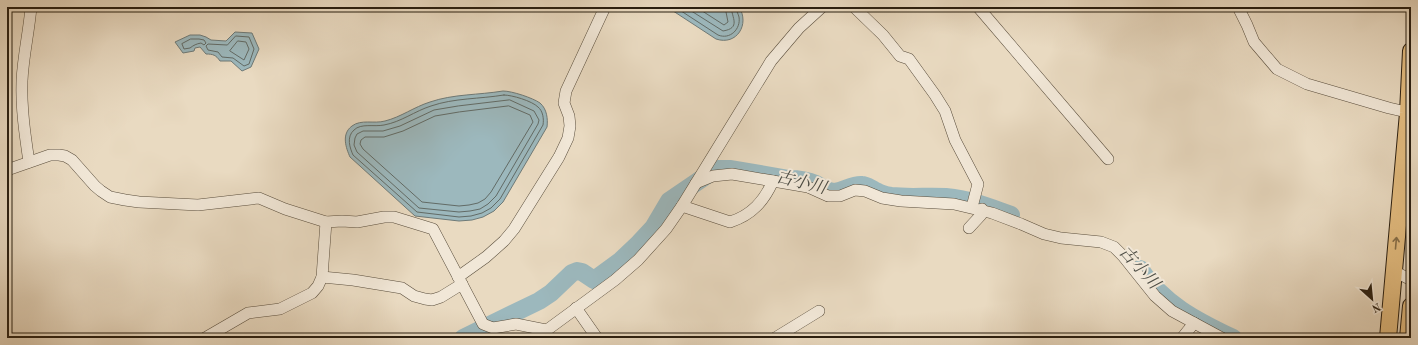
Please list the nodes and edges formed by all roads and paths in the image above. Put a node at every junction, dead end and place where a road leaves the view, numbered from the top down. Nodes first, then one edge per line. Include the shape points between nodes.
1 (31, 7) edge
2 (605, 7) edge
3 (822, 7) edge
4 (854, 7) edge
5 (978, 7) edge
6 (1238, 7) edge
7 (1411, 51) edge
8 (1410, 113) edge
9 (1108, 159) dead end
10 (29, 162) junction
11 (7, 170) edge
12 (773, 181) junction
13 (696, 183) junction
14 (682, 206) junction
15 (977, 208) junction
16 (326, 222) junction
17 (969, 228) dead end
18 (1394, 271) junction
19 (322, 277) junction
20 (460, 280) junction
21 (1411, 280) edge
22 (1411, 306) edge
23 (576, 308) junction
24 (819, 311) dead end
25 (1194, 323) junction
26 (546, 330) junction
27 (205, 338) edge
28 (536, 338) edge
29 (597, 338) edge
30 (775, 338) edge
31 (1182, 338) edge
32 (1222, 338) edge
33 (1388, 338) edge
34 (1408, 338) edge

1 - 10 street via 22,81 22,113
2 - 20 street via 566,91 564,103 570,126 568,138 559,158 514,229
3 - 13 street via 799,28 772,62
4 - 15 street via 900,56 909,59 935,95 978,184
5 - 9 street
6 - 8 street via 1254,42 1277,69 1307,84
7 - 8 highway
18 -> 8 highway
10 - 11 street
10 - 16 street via 50,155 65,156 110,197 138,202 198,205 259,198 285,210
12 - 13 street via 732,174 713,176
12 - 14 street via 766,197 759,205 746,216 730,222
12 - 15 street via 808,187 828,196 840,196 855,190 901,202 947,203
13 - 14 street
14 - 23 street via 666,229 638,260
15 - 17 street via 981,215
15 - 25 street via 1044,234 1101,242 1114,247 1155,296 1172,311
16 - 19 street
16 - 20 street via 357,222 394,217 433,230
18 - 21 street
18 - 33 highway
19 - 20 street via 402,288 425,300 440,297
19 - 27 street via 312,293 303,298 280,309 248,313
20 - 26 street via 483,324 493,328 516,324
22 - 34 highway
23 - 26 street
23 - 29 street
24 - 30 street
25 - 31 street
25 - 32 street
26 - 28 street

